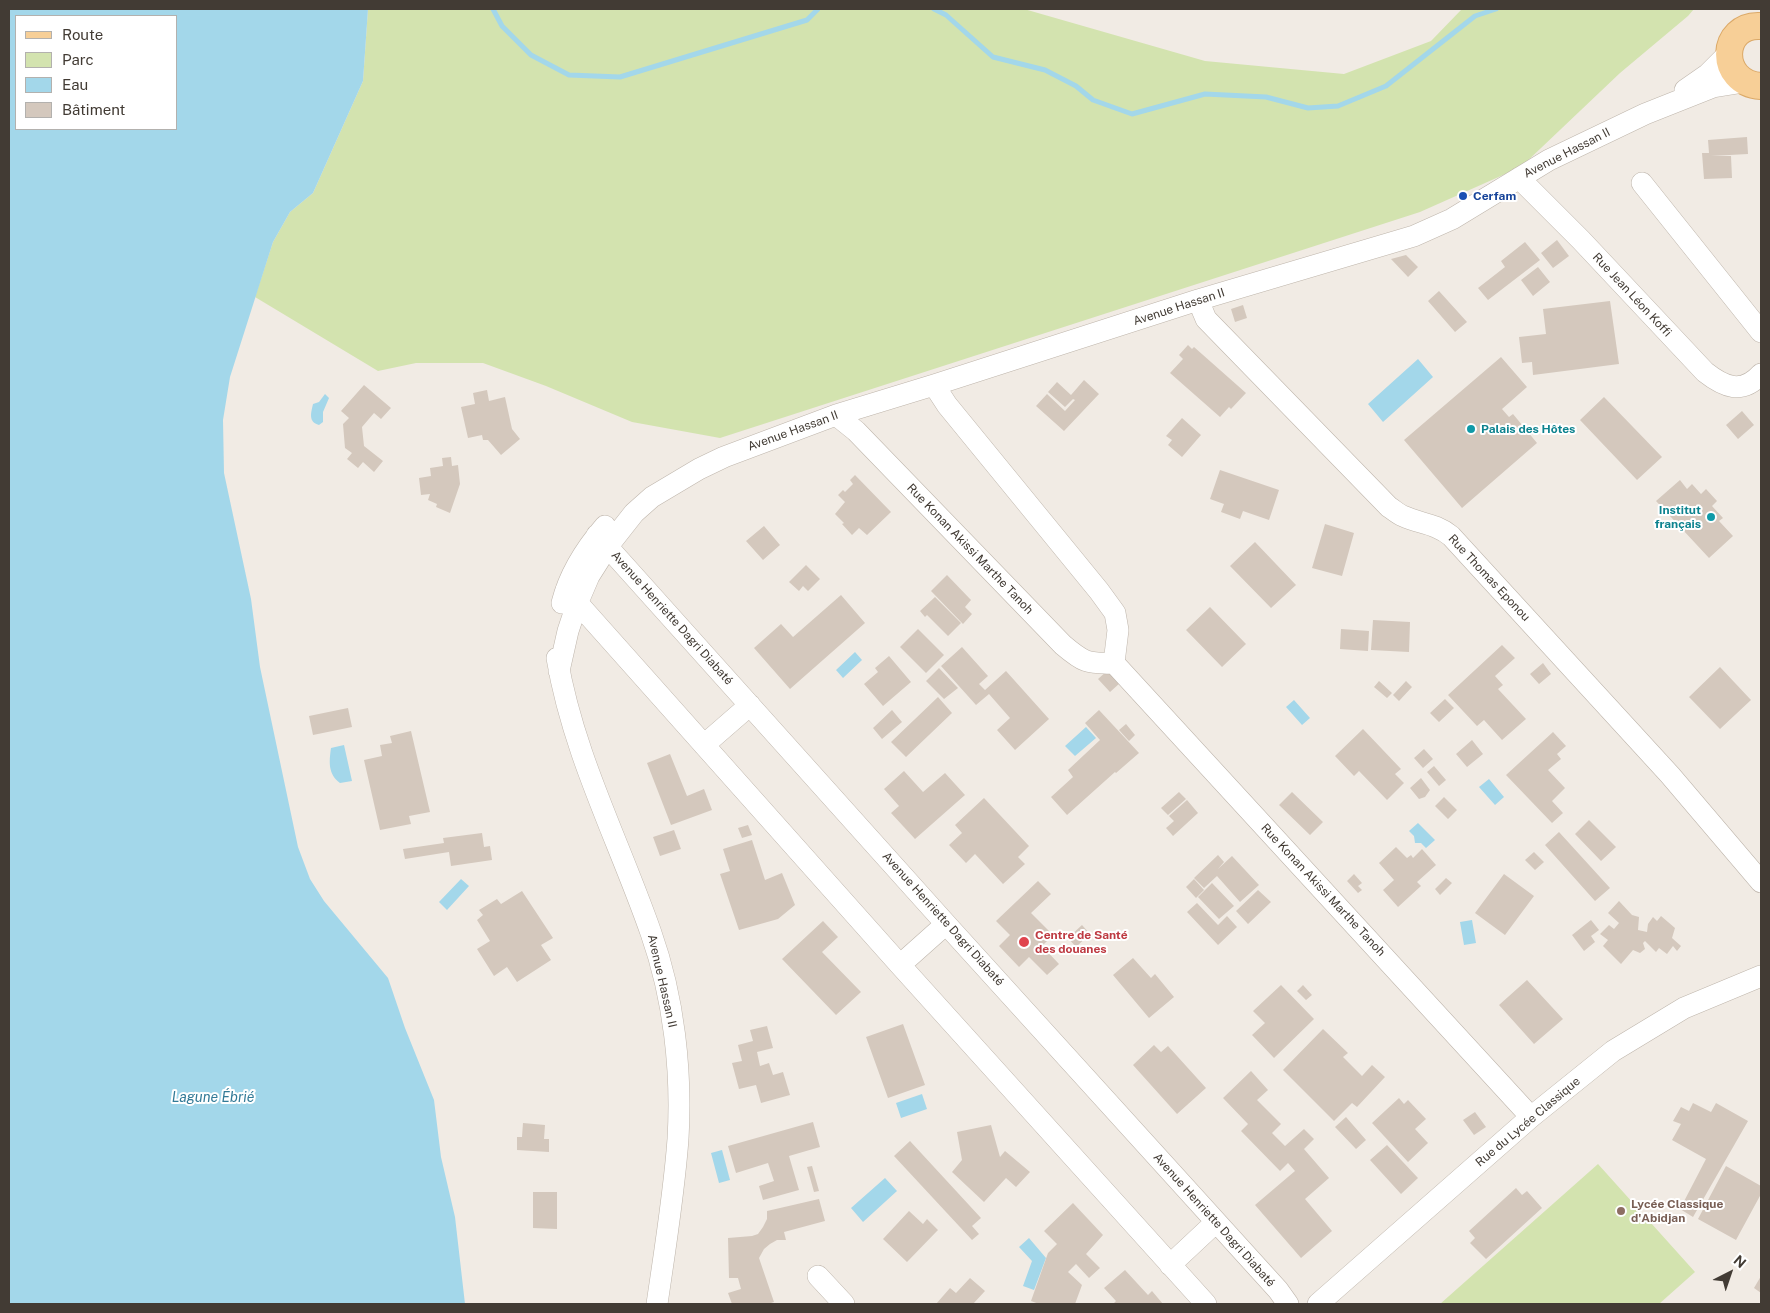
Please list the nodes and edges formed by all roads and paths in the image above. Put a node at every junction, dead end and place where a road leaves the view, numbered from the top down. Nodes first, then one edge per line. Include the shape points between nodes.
1 (1761, 26) edge
2 (1729, 53) junction
3 (1753, 84) edge
4 (1645, 114) junction
5 (1519, 178) junction
6 (1642, 183) dead end
7 (1198, 300) junction
8 (1761, 332) edge
9 (1759, 381) edge
10 (934, 385) junction
11 (836, 415) junction
12 (603, 540) junction
13 (571, 597) junction
14 (1114, 663) junction
15 (750, 704) junction
16 (704, 745) junction
17 (1761, 882) edge
18 (946, 924) junction
19 (900, 965) junction
20 (1761, 976) edge
21 (1531, 1117) junction
22 (1216, 1222) junction
23 (1170, 1265) junction
24 (818, 1276) dead end
25 (657, 1304) edge
26 (844, 1304) edge
27 (1206, 1304) edge
28 (1288, 1304) edge
29 (1318, 1304) edge

1 - 2 main road, Avenue Hassan II via 1746,28 1737,35
2 - 3 main road, Avenue Hassan II via 1730,66 1735,74
2 - 4 street, Avenue Hassan II via 1703,78
3 - 4 street, Avenue Hassan II via 1713,87
4 - 5 street, Avenue Hassan II
5 - 7 street, Avenue Hassan II via 1452,219 1414,236
5 - 9 street, Rue Jean Léon Koffi via 1705,372 1726,386 1744,386
6 - 8 street
7 - 10 street, Avenue Hassan II
7 - 17 street, Rue Thomas Eponou via 1206,319 1389,508 1402,516 1433,525 1451,536 1670,775
10 - 11 street, Avenue Hassan II
10 - 14 street via 946,405 1115,613 1118,630
11 - 12 street, Avenue Hassan II via 698,469 652,497
11 - 14 street, Rue Konan Akissi Marthe Tanoh via 856,431 1063,645 1080,659 1094,664
12 - 13 street, Avenue Hassan II via 581,560
12 - 15 street, Avenue Henriette Dagri Diabaté
13 - 16 street
13 - 25 street, Avenue Hassan II via 559,671 582,757 652,934 675,1036 678,1138
14 - 21 street, Rue Konan Akissi Marthe Tanoh
15 - 16 street
15 - 18 street, Avenue Henriette Dagri Diabaté
16 - 19 street
18 - 19 street
18 - 22 street, Avenue Henriette Dagri Diabaté
19 - 23 street
20 - 21 street, Rue du Lycée Classique via 1684,1008 1647,1030 1613,1051
21 - 29 street, Rue du Lycée Classique
22 - 23 street
22 - 28 street, Avenue Henriette Dagri Diabaté
23 - 27 street
24 - 26 street

